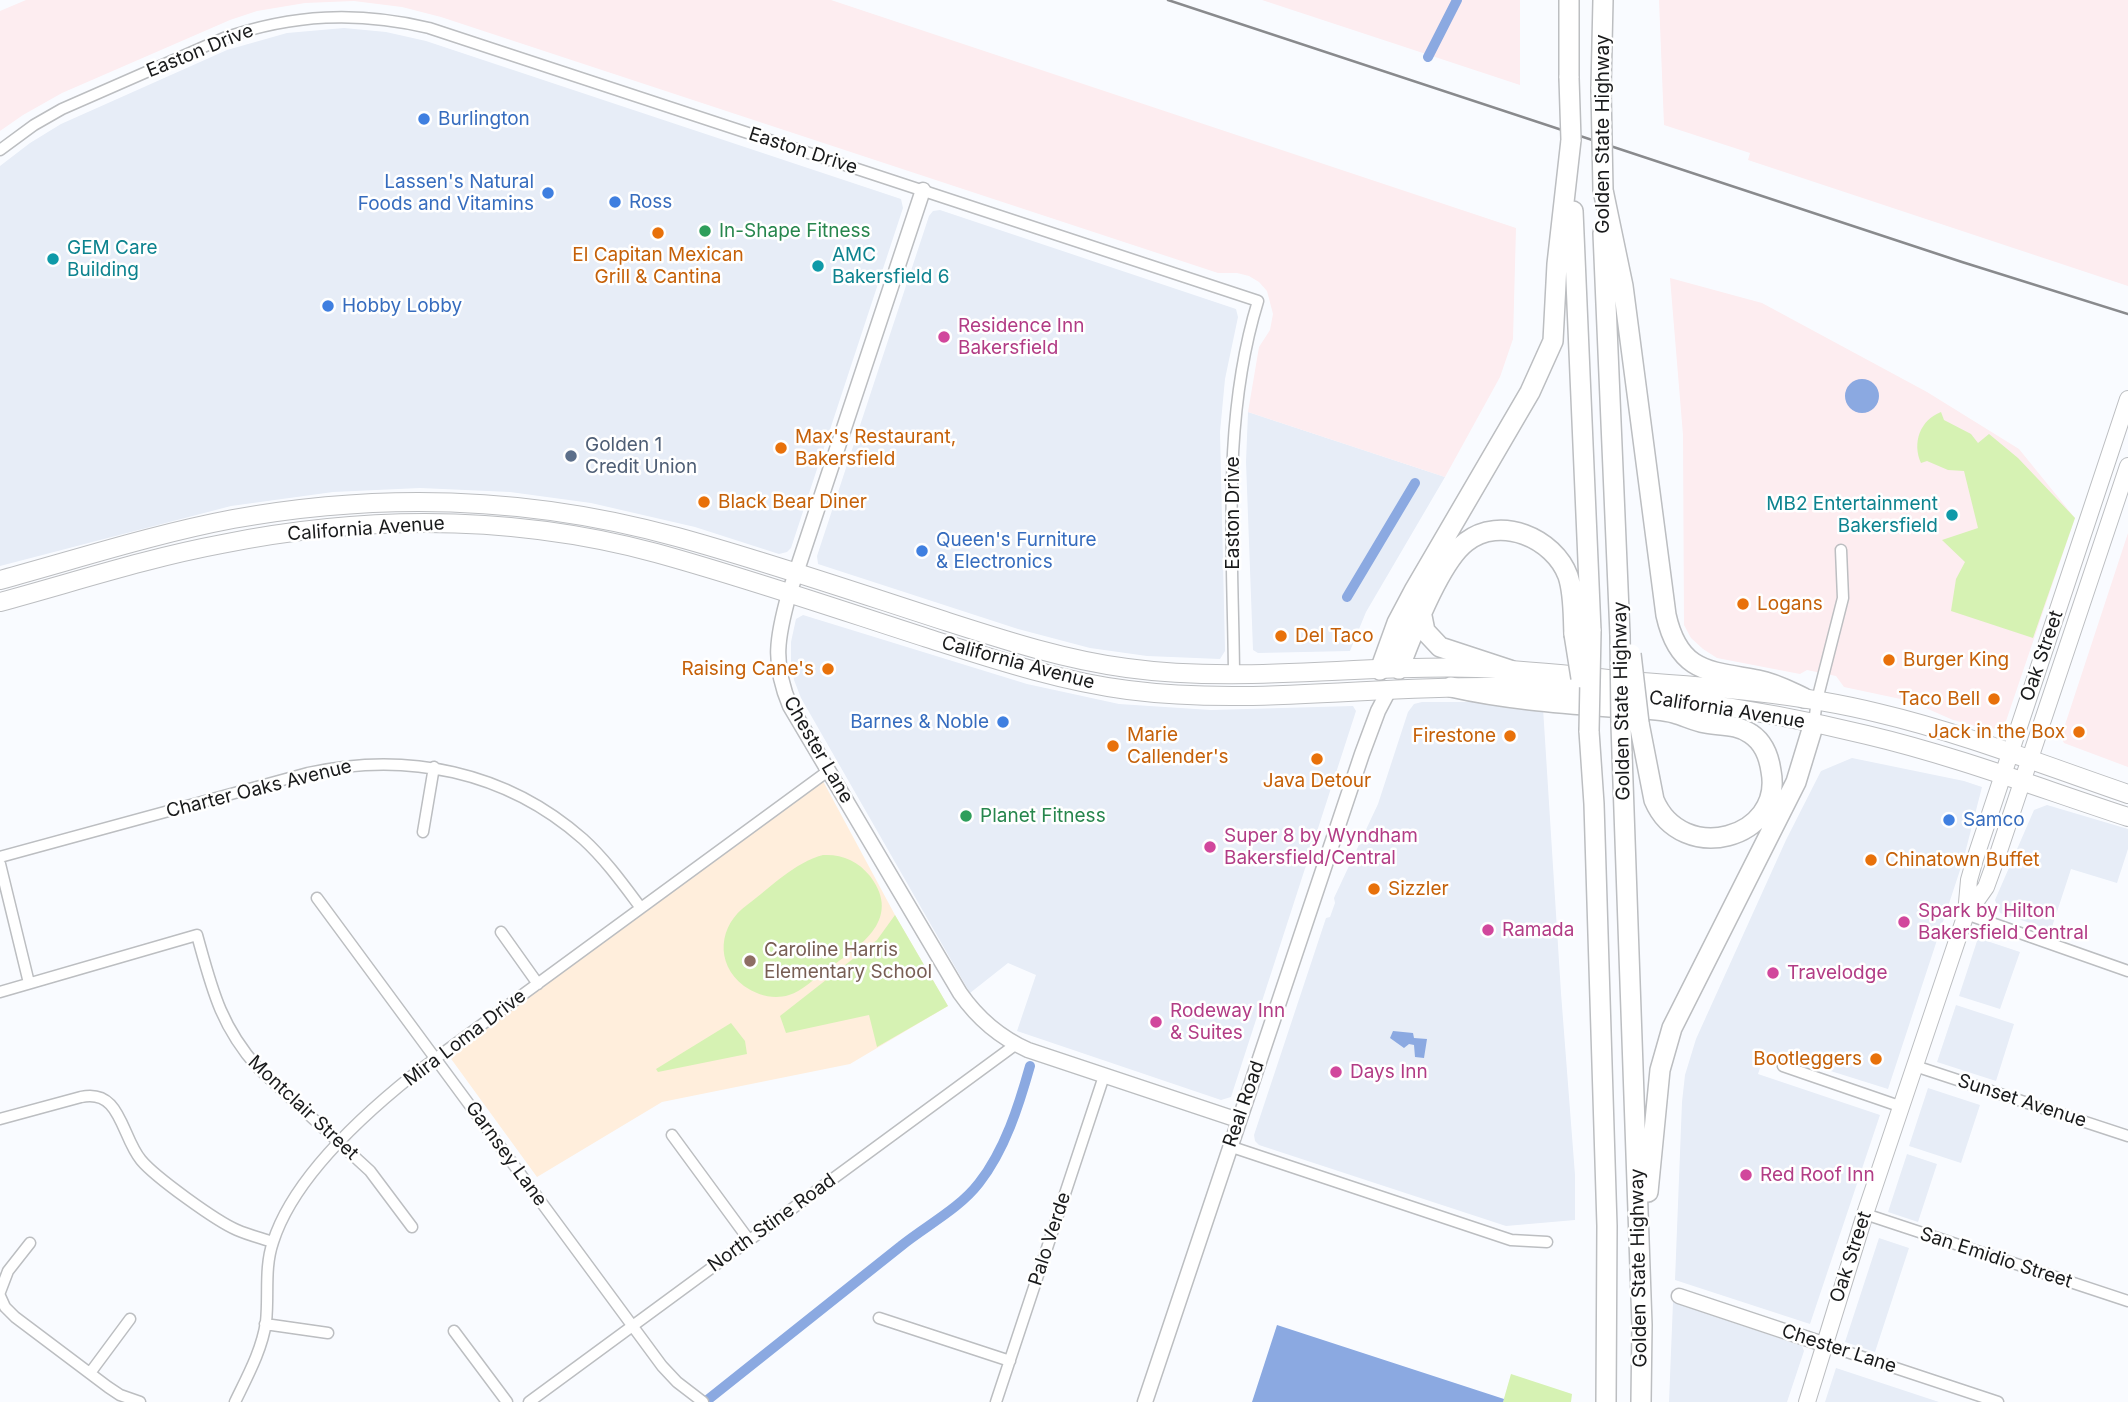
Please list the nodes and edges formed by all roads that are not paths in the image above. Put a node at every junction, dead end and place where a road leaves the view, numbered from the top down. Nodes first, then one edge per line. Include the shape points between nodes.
1 (1569, 0) edge
2 (1603, 0) edge
3 (0, 150) edge
4 (923, 190) junction
5 (1603, 190) junction
6 (1566, 267) junction
7 (2128, 399) edge
8 (2128, 467) edge
9 (528, 508) junction
10 (504, 526) junction
11 (1841, 550) dead end
12 (795, 573) junction
13 (0, 580) edge
14 (789, 594) junction
15 (0, 602) edge
16 (1422, 616) junction
17 (1582, 633) junction
18 (976, 654) junction
19 (1061, 656) junction
20 (1390, 669) junction
21 (1144, 670) junction
22 (1510, 670) junction
23 (1234, 674) junction
24 (1070, 680) junction
25 (1451, 687) junction
26 (1389, 690) junction
27 (1134, 691) junction
28 (1811, 699) junction
29 (1674, 713) junction
30 (1777, 716) junction
31 (1814, 723) junction
32 (1630, 724) junction
33 (2009, 753) junction
34 (2030, 761) junction
35 (434, 767) junction
36 (828, 771) junction
37 (2002, 776) junction
38 (2023, 783) junction
39 (2128, 793) edge
40 (2128, 817) edge
41 (423, 831) dead end
42 (0, 856) edge
43 (0, 864) edge
44 (317, 898) dead end
45 (641, 908) junction
46 (1966, 914) junction
47 (501, 932) dead end
48 (2128, 971) edge
49 (29, 983) junction
50 (538, 984) junction
51 (0, 992) edge
52 (1016, 1045) junction
53 (436, 1059) junction
54 (1783, 1066) dead end
55 (1915, 1066) junction
56 (1104, 1076) junction
57 (1902, 1107) junction
58 (0, 1119) edge
59 (1238, 1120) junction
60 (673, 1135) dead end
61 (2128, 1136) edge
62 (339, 1142) junction
63 (1230, 1146) junction
64 (1865, 1214) junction
65 (412, 1227) dead end
66 (750, 1240) junction
67 (1547, 1241) dead end
68 (273, 1242) junction
69 (30, 1243) dead end
70 (1641, 1280) junction
71 (0, 1294) edge
72 (1679, 1296) dead end
73 (2128, 1301) edge
74 (130, 1318) dead end
75 (879, 1318) dead end
76 (265, 1324) junction
77 (632, 1326) junction
78 (454, 1331) dead end
79 (328, 1333) dead end
80 (1823, 1344) junction
81 (1010, 1362) junction
82 (90, 1373) junction
83 (698, 1399) edge
84 (140, 1402) edge
85 (235, 1402) edge
86 (507, 1402) edge
87 (529, 1402) edge
88 (996, 1402) edge
89 (1145, 1402) edge
90 (1606, 1402) edge
91 (1641, 1402) edge
92 (1807, 1402) edge
93 (1998, 1402) edge

1 - 6 highway, Golden State Highway, bridge via 1571,139
2 - 5 highway, Golden State Highway, bridge
3 - 4 street, Easton Drive via 62,109 224,38 299,18 353,16 429,28
4 - 12 street, Chester Lane
4 - 23 street, Easton Drive via 1258,301 1244,351 1234,419
5 - 28 highway via 1623,286 1673,640 1683,654 1706,670 1775,684
5 - 32 highway, Golden State Highway, bridge via 1603,279
6 - 17 highway, Golden State Highway
6 - 20 highway via 1545,362 1397,623
7 - 33 main road, Oak Street
8 - 34 main road, Oak Street
9 - 10 main road via 517,522
9 - 12 main road, California Avenue via 640,527
9 - 13 main road, California Avenue via 416,501 299,509 208,525
10 - 14 main road, California Avenue via 613,542
10 - 15 main road, California Avenue via 401,523 268,535
11 - 28 street via 1843,598
12 - 14 street, Chester Lane
12 - 19 main road, California Avenue
14 - 18 main road, California Avenue
14 - 36 street, Chester Lane via 778,638 779,674 790,705
16 - 17 highway via 1444,572 1466,542 1491,532 1516,532 1540,542 1561,563
16 - 20 highway
16 - 22 highway via 1425,631 1440,647
17 - 90 highway, Golden State Highway, bridge via 1594,804 1607,1238
18 - 19 main road via 984,646 1045,661
18 - 24 main road, California Avenue
19 - 21 main road, California Avenue
20 - 22 main road, California Avenue
20 - 23 main road, California Avenue
20 - 26 main road
21 - 23 main road, California Avenue
21 - 24 main road via 1132,677 1080,673
22 - 28 main road, California Avenue
23 - 27 main road via 1222,684 1159,683
24 - 27 main road, California Avenue
25 - 26 main road, California Avenue
25 - 29 highway via 1524,700
25 - 30 main road, California Avenue via 1589,692
26 - 27 main road, California Avenue via 1228,696
26 - 59 street, Real Road
28 - 31 street
28 - 33 main road, California Avenue via 1912,722
29 - 30 main road via 1752,719
29 - 32 highway via 1742,729 1763,746 1772,773 1771,788 1764,810 1746,828 1723,838 1700,838 1667,821 1654,800
30 - 31 main road, California Avenue
31 - 37 main road, California Avenue via 1891,741
31 - 70 highway via 1796,782 1681,1008 1665,1049
32 - 70 highway, Golden State Highway
33 - 34 main road, California Avenue
33 - 37 main road, Oak Street
34 - 38 main road, Oak Street
34 - 39 main road, California Avenue
35 - 41 street
35 - 42 street, Charter Oaks Avenue via 380,763 334,768
35 - 45 street, Charter Oaks Avenue via 500,787 542,808 598,854
36 - 45 street, Mira Loma Drive
36 - 52 street, Chester Lane via 970,1007
37 - 38 main road, California Avenue
37 - 46 main road, Oak Street via 1969,880
38 - 40 main road, California Avenue
38 - 46 main road, Oak Street via 1986,887
43 - 49 street
44 - 53 street, Garnsey Lane
45 - 50 street, Mira Loma Drive
46 - 48 street
46 - 55 main road, Oak Street
47 - 50 street
49 - 51 street, Montclair Street
49 - 62 street, Montclair Street via 197,935 214,998 230,1033 258,1068
50 - 53 street, Mira Loma Drive
52 - 56 street, Chester Lane
52 - 66 street, North Stine Road
53 - 62 street, Mira Loma Drive
53 - 77 street, Garnsey Lane
54 - 57 street
55 - 57 main road, Oak Street
55 - 61 street, Sunset Avenue
56 - 59 street, Chester Lane
56 - 81 street, Palo Verde
57 - 64 main road, Oak Street
58 - 68 street via 80,1097 103,1097 114,1108 132,1147 156,1175 224,1223
59 - 63 street, Real Road
60 - 66 street
62 - 65 street, Montclair Street via 370,1171
62 - 68 street, Mira Loma Drive via 288,1210
63 - 67 street via 1511,1240
63 - 89 street, Real Road
64 - 73 street, San Emidio Street
64 - 80 main road, Oak Street
66 - 77 street, North Stine Road
68 - 76 street, Mira Loma Drive
69 - 71 street via 8,1271
70 - 91 highway, Golden State Highway
71 - 82 street via 9,1312
72 - 80 street, Chester Lane
74 - 82 street
75 - 81 street
76 - 79 street
76 - 85 street, Mira Loma Drive
77 - 83 street, Garnsey Lane via 662,1366
77 - 87 street, North Stine Road
78 - 86 street
80 - 92 main road, Oak Street
80 - 93 street, Chester Lane
81 - 88 street, Palo Verde
82 - 84 street via 120,1395

